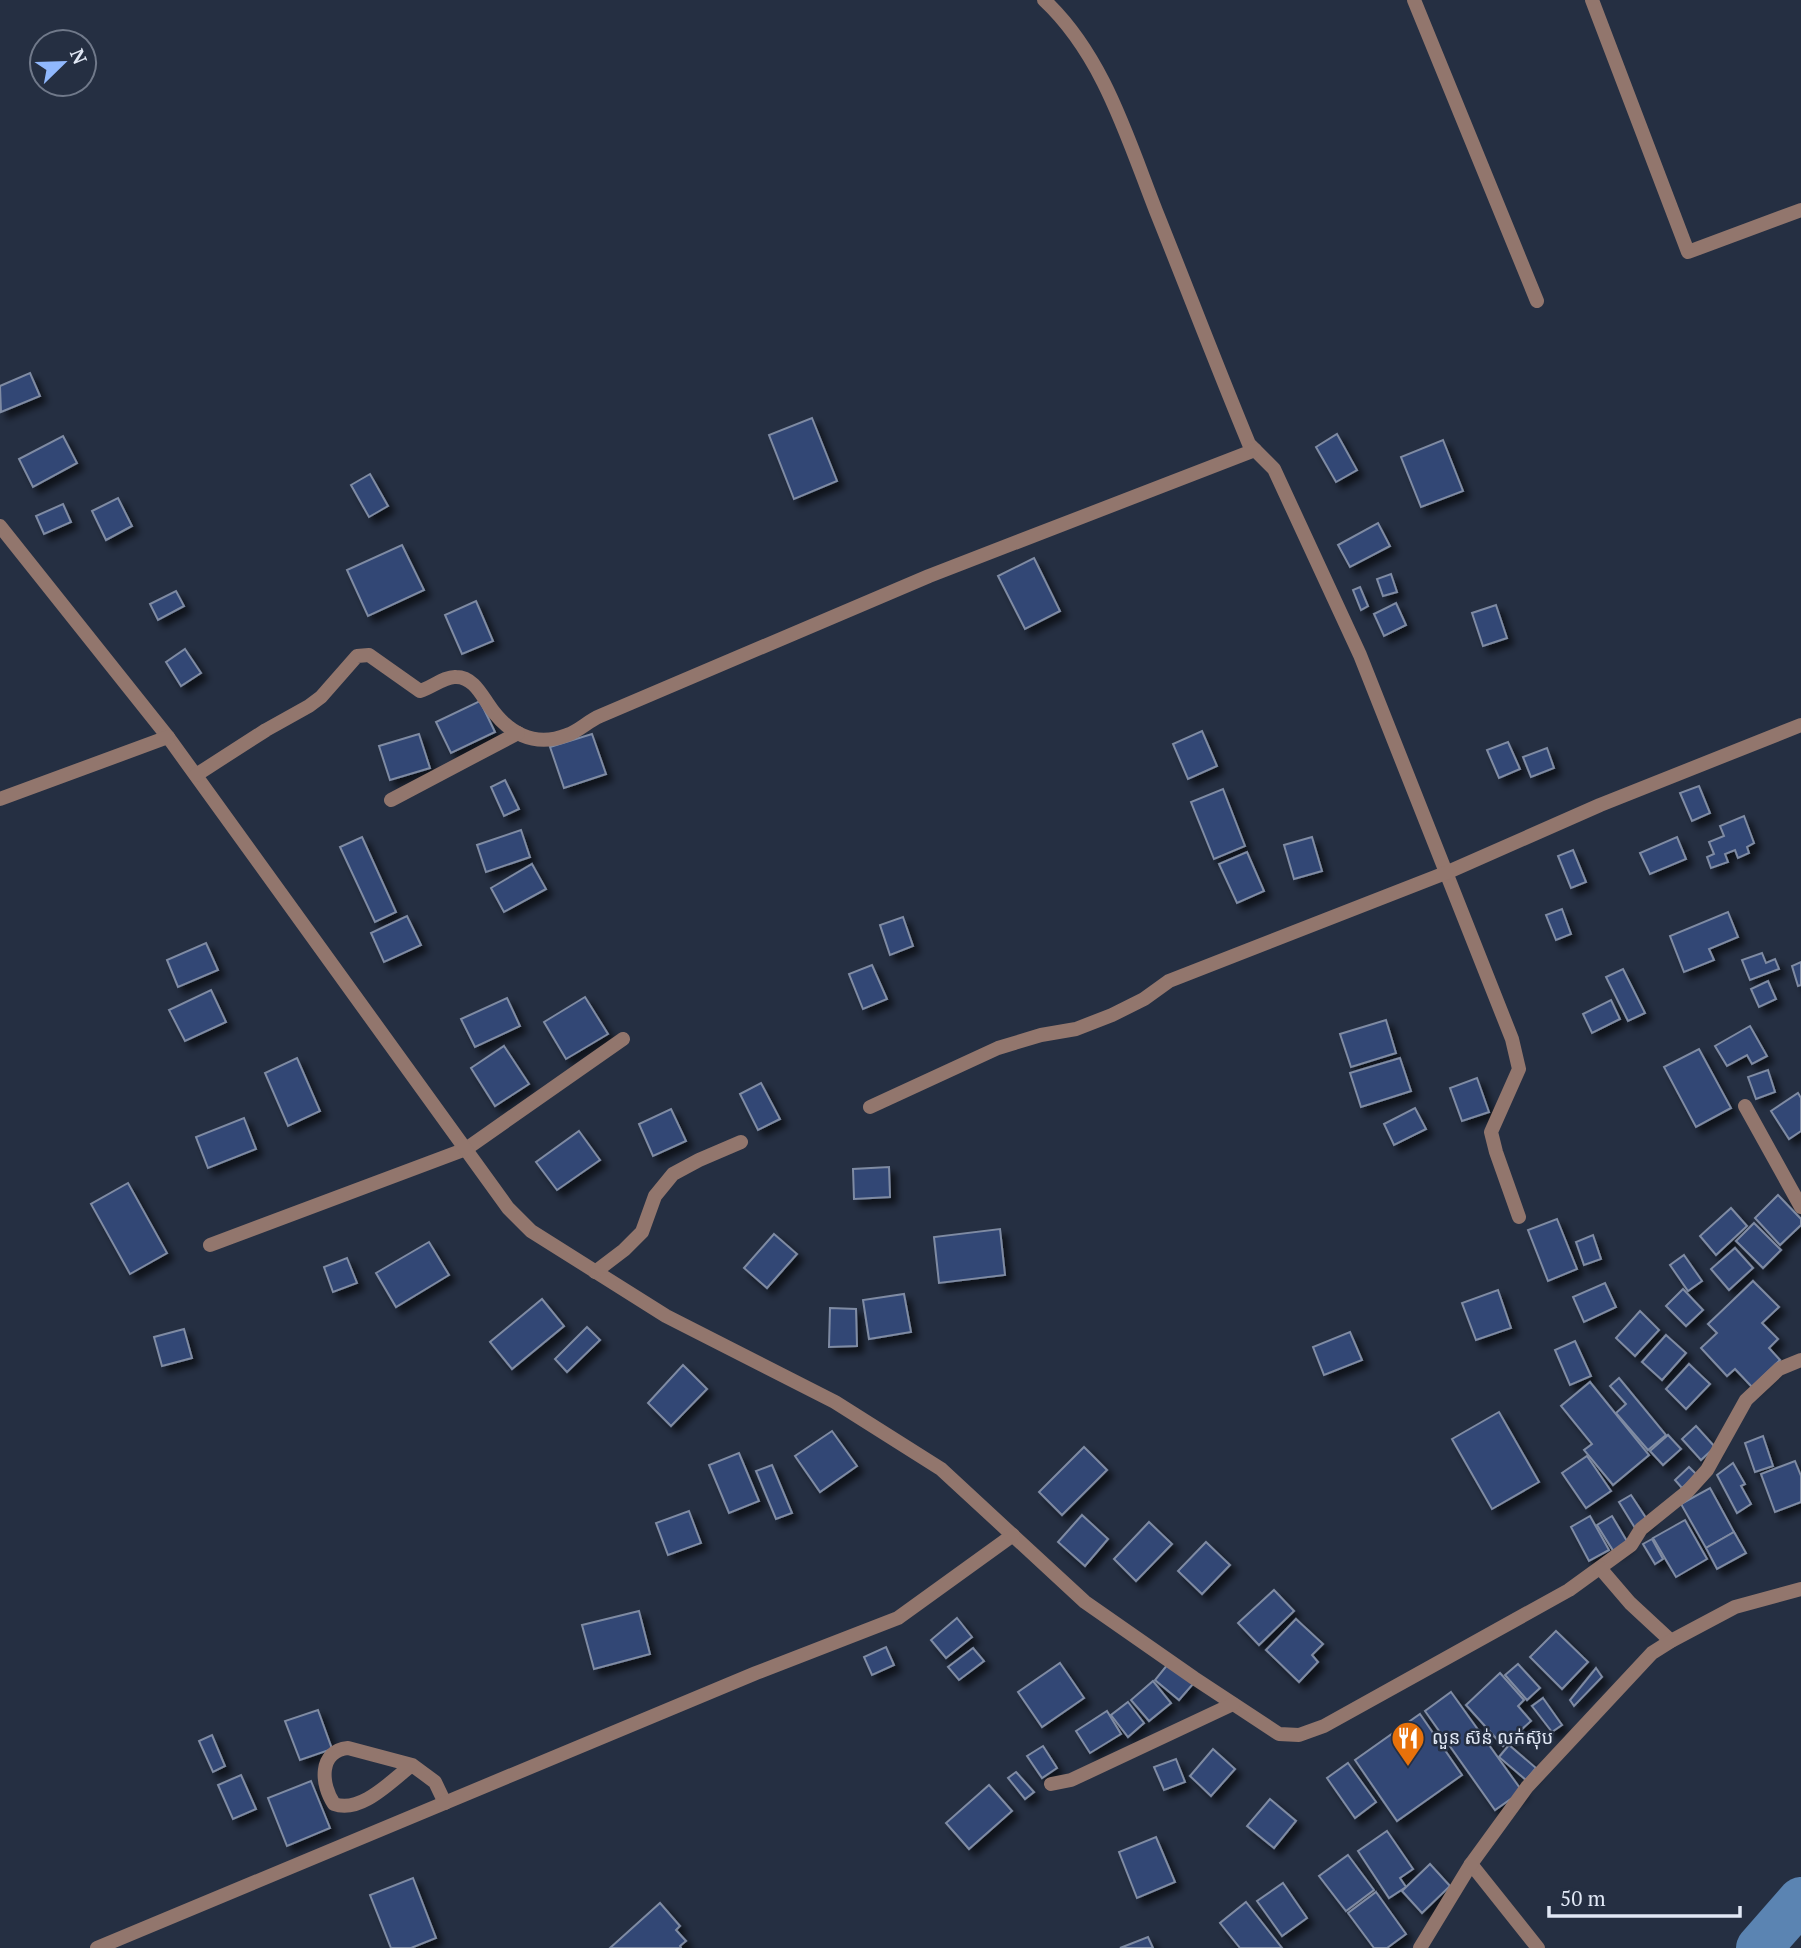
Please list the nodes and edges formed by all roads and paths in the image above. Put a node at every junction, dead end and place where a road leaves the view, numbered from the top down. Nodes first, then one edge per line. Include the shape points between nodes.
1 (1044, 0) edge
2 (1414, 0) edge
3 (1592, 0) edge
4 (1801, 211) edge
5 (1537, 301) dead end
6 (1255, 450) junction
7 (0, 526) edge
8 (1801, 724) edge
9 (518, 733) junction
10 (168, 737) junction
11 (195, 775) junction
12 (0, 799) edge
13 (391, 800) dead end
14 (1448, 872) junction
15 (623, 1039) dead end
16 (1745, 1106) dead end
17 (870, 1107) dead end
18 (741, 1142) dead end
19 (467, 1149) junction
20 (1801, 1207) edge
21 (1519, 1217) dead end
22 (210, 1245) dead end
23 (595, 1272) junction
24 (1801, 1360) edge
25 (1013, 1535) junction
26 (1600, 1568) junction
27 (1801, 1589) edge
28 (1671, 1641) junction
29 (1233, 1704) junction
30 (412, 1765) junction
31 (1051, 1784) dead end
32 (445, 1802) junction
33 (1471, 1864) junction
34 (97, 1948) edge
35 (1420, 1948) edge
36 (1538, 1948) edge

1 - 6 street via 1066,20 1092,60 1119,117
2 - 5 street
3 - 4 street via 1688,252
6 - 9 street via 929,576 600,716 565,736 538,741
6 - 14 street via 1274,469 1360,655
7 - 10 street
8 - 14 street
9 - 11 street via 489,706 480,689 466,680 446,679 420,691 369,655 357,656 309,706
9 - 13 street
10 - 11 street
10 - 12 street
11 - 19 street
14 - 17 street via 1169,981 1112,1015 998,1048
14 - 21 street via 1512,1039 1519,1069 1491,1132
15 - 19 street
16 - 20 street
18 - 23 street via 673,1174 654,1196 642,1232
19 - 22 street
19 - 23 street via 508,1208 531,1231
23 - 25 street via 666,1316 847,1409 941,1469
24 - 26 street via 1779,1369 1746,1400 1707,1470 1641,1528 1631,1545
25 - 29 street via 1085,1602
25 - 32 street via 898,1618
26 - 28 street
26 - 29 street via 1569,1590 1324,1726 1299,1735 1279,1734
27 - 28 street via 1735,1607
28 - 33 street via 1652,1653 1527,1787
29 - 31 street via 1071,1780
30 - 30 street via 349,1807 334,1804 324,1781 330,1756 340,1749
30 - 32 street via 435,1782
32 - 34 street
33 - 35 street
33 - 36 street

